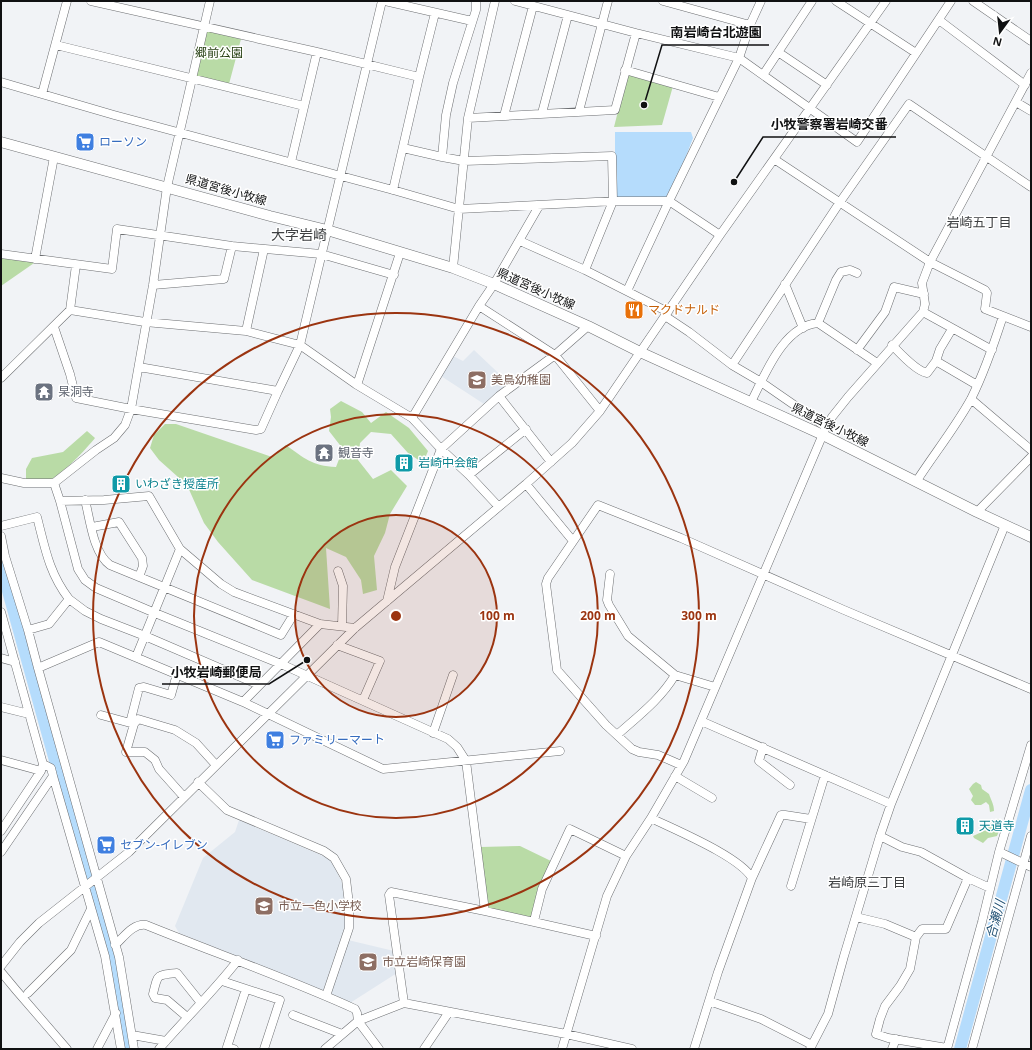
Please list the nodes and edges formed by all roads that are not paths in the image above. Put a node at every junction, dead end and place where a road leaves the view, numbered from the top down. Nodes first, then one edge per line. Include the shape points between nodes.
1 (66, 1) edge
2 (91, 1) edge
3 (210, 1) edge
4 (382, 1) edge
5 (385, 1) edge
6 (476, 1) edge
7 (496, 1) edge
8 (515, 1) edge
9 (608, 1) edge
10 (663, 1) edge
11 (761, 1) edge
12 (812, 1) edge
13 (836, 1) edge
14 (886, 1) edge
15 (951, 1) edge
16 (973, 1) edge
17 (533, 6) junction
18 (435, 13) junction
19 (568, 15) junction
20 (939, 20) junction
21 (472, 21) junction
22 (602, 24) junction
23 (871, 24) junction
24 (750, 25) junction
25 (203, 26) junction
26 (636, 33) junction
27 (1031, 41) edge
28 (56, 45) junction
29 (317, 52) junction
30 (778, 52) junction
31 (916, 53) junction
32 (739, 58) junction
33 (367, 64) junction
34 (625, 70) junction
35 (1031, 73) edge
36 (763, 75) junction
37 (419, 77) junction
38 (192, 79) junction
39 (1, 82) edge
40 (827, 85) junction
41 (1025, 85) junction
42 (42, 94) junction
43 (719, 97) junction
44 (1016, 102) junction
45 (304, 106) junction
46 (810, 109) junction
47 (579, 111) junction
48 (1031, 111) edge
49 (542, 114) junction
50 (504, 116) junction
51 (468, 118) junction
52 (179, 132) junction
53 (1, 142) edge
54 (403, 148) junction
55 (54, 157) junction
56 (442, 157) junction
57 (986, 157) junction
58 (774, 159) junction
59 (464, 161) junction
60 (291, 162) junction
61 (341, 177) junction
62 (1031, 187) edge
63 (167, 188) junction
64 (393, 190) junction
65 (613, 201) junction
66 (668, 201) junction
67 (840, 202) junction
68 (539, 206) junction
69 (459, 209) junction
70 (327, 230) junction
71 (159, 236) junction
72 (720, 236) junction
73 (520, 241) junction
74 (232, 246) junction
75 (264, 249) junction
76 (400, 253) junction
77 (1, 254) edge
78 (321, 254) junction
79 (35, 259) junction
80 (930, 262) junction
81 (76, 265) junction
82 (453, 268) junction
83 (585, 270) junction
84 (857, 273) dead end
85 (394, 275) junction
86 (494, 284) junction
87 (785, 284) junction
88 (153, 285) junction
89 (627, 291) junction
90 (924, 294) junction
91 (479, 306) junction
92 (70, 310) junction
93 (923, 312) junction
94 (667, 314) junction
95 (1003, 316) junction
96 (145, 322) junction
97 (818, 323) junction
98 (588, 326) junction
99 (54, 327) junction
100 (1031, 327) edge
101 (803, 328) junction
102 (952, 329) junction
103 (246, 331) junction
104 (300, 345) junction
105 (892, 346) junction
106 (857, 350) junction
107 (992, 350) junction
108 (640, 352) junction
109 (555, 355) junction
110 (936, 361) junction
111 (877, 363) junction
112 (732, 366) junction
113 (139, 367) junction
114 (1, 378) edge
115 (761, 382) junction
116 (358, 385) junction
117 (977, 385) junction
118 (278, 391) junction
119 (499, 396) junction
120 (971, 399) junction
121 (751, 402) junction
122 (131, 409) junction
123 (600, 411) junction
124 (412, 418) junction
125 (526, 429) junction
126 (825, 431) junction
127 (441, 449) junction
128 (1031, 450) edge
129 (1031, 457) edge
130 (551, 462) junction
131 (469, 475) junction
132 (1, 478) edge
133 (916, 482) junction
134 (54, 483) junction
135 (526, 484) junction
136 (60, 500) junction
137 (85, 500) junction
138 (498, 506) junction
139 (977, 512) junction
140 (1005, 525) junction
141 (1, 526) edge
142 (92, 527) junction
143 (1, 536) edge
144 (1031, 537) edge
145 (573, 540) junction
146 (180, 549) junction
147 (338, 571) dead end
148 (610, 574) dead end
149 (763, 574) junction
150 (139, 577) junction
151 (166, 588) junction
152 (69, 599) junction
153 (387, 600) junction
154 (1, 612) edge
155 (155, 613) junction
156 (294, 614) junction
157 (320, 624) junction
158 (342, 626) junction
159 (355, 628) junction
160 (28, 630) junction
161 (145, 636) junction
162 (337, 645) junction
163 (952, 655) junction
164 (136, 657) junction
165 (1, 658) edge
166 (15, 662) junction
167 (281, 664) junction
168 (38, 668) junction
169 (177, 674) junction
170 (306, 675) junction
171 (453, 675) dead end
172 (675, 675) junction
173 (259, 685) junction
174 (715, 687) junction
175 (1031, 689) edge
176 (362, 700) junction
177 (243, 702) junction
178 (1, 707) edge
179 (268, 713) junction
180 (29, 714) junction
181 (101, 714) dead end
182 (701, 721) junction
183 (134, 724) junction
184 (433, 733) junction
185 (617, 735) junction
186 (1031, 745) edge
187 (763, 747) junction
188 (560, 751) dead end
189 (1, 760) edge
190 (466, 761) junction
191 (216, 765) junction
192 (681, 765) junction
193 (48, 771) junction
194 (825, 775) junction
195 (675, 776) junction
196 (198, 782) junction
197 (790, 785) dead end
198 (184, 797) junction
199 (712, 798) dead end
200 (891, 804) junction
201 (651, 818) junction
202 (811, 819) junction
203 (1, 831) edge
204 (880, 836) junction
205 (1031, 836) edge
206 (1, 852) edge
207 (1004, 854) dead end
208 (626, 856) junction
209 (1023, 863) junction
210 (1031, 867) edge
211 (96, 878) junction
212 (752, 878) junction
213 (968, 878) junction
214 (791, 886) dead end
215 (85, 888) junction
216 (990, 888) junction
217 (91, 909) junction
218 (485, 911) junction
219 (856, 917) junction
220 (534, 922) junction
221 (596, 936) junction
222 (916, 938) junction
223 (115, 945) junction
224 (238, 960) junction
225 (1, 966) edge
226 (1, 972) edge
227 (222, 981) junction
228 (246, 989) junction
229 (28, 993) dead end
230 (326, 996) junction
231 (709, 1001) junction
232 (201, 1003) junction
233 (404, 1003) junction
234 (449, 1012) junction
235 (116, 1013) junction
236 (293, 1015) dead end
237 (187, 1017) junction
238 (358, 1021) junction
239 (342, 1034) junction
240 (566, 1034) junction
241 (132, 1035) junction
242 (896, 1039) junction
243 (166, 1041) junction
244 (810, 1047) edge
245 (67, 1049) edge
246 (97, 1049) edge
247 (121, 1049) edge
248 (134, 1049) edge
249 (159, 1049) edge
250 (234, 1049) edge
251 (264, 1049) edge
252 (325, 1049) edge
253 (379, 1049) edge
254 (424, 1049) edge
255 (562, 1049) edge
256 (632, 1049) edge
257 (694, 1049) edge
258 (892, 1049) edge
259 (947, 1049) edge
260 (972, 1049) edge

1 - 28 street
2 - 25 street
3 - 25 street
4 - 33 street
5 - 18 street
6 - 21 street
7 - 51 street
8 - 17 street
9 - 22 street
10 - 24 street
11 - 24 street
12 - 30 street
13 - 23 street
14 - 23 street
15 - 20 street
16 - 27 street
17 - 19 street
17 - 50 street
18 - 21 street
18 - 37 street
19 - 22 street
19 - 49 street
20 - 31 street
20 - 41 street
21 - 56 street via 453,84 445,122
22 - 26 street
22 - 47 street
23 - 31 street
23 - 40 street
24 - 32 street
25 - 29 street
25 - 38 street
26 - 32 street
26 - 34 street
28 - 38 street
28 - 42 street
29 - 33 street
29 - 45 street
30 - 36 street
30 - 40 street
31 - 46 street via 857,142
32 - 36 street
32 - 43 street
33 - 37 street
33 - 61 street
34 - 43 street
34 - 47 street via 615,110
35 - 41 street
36 - 46 street
37 - 54 street
38 - 45 street
38 - 52 street
39 - 42 street
40 - 46 street
41 - 44 street
42 - 52 street
43 - 66 street
44 - 48 street
44 - 57 street
45 - 60 street
46 - 58 street
47 - 49 street
49 - 50 street
50 - 51 street
51 - 59 street
52 - 60 street
52 - 63 street
53 - 55 main road, 県道宮後小牧線
54 - 56 street
54 - 64 street
55 - 63 main road, 県道宮後小牧線
55 - 79 street
56 - 59 street
57 - 62 street
57 - 67 street via 909,104
57 - 80 street
58 - 67 street
58 - 72 street
59 - 65 street via 612,156
59 - 69 street
60 - 61 street
61 - 64 street
61 - 70 street
63 - 70 main road, 県道宮後小牧線
63 - 71 street
64 - 69 street
65 - 66 street
65 - 68 street
65 - 83 street
66 - 72 street
66 - 89 street
67 - 80 street
67 - 87 street
68 - 69 street
68 - 73 street
69 - 82 street
70 - 76 main road, 県道宮後小牧線
70 - 78 street
71 - 74 street
71 - 81 street via 117,229 112,270
71 - 88 street
72 - 94 street
73 - 83 street
73 - 86 street
74 - 75 street
74 - 88 street via 224,279
75 - 78 street
75 - 103 street
76 - 82 main road, 県道宮後小牧線
76 - 85 street
77 - 79 street
78 - 85 street
78 - 104 street
79 - 81 street
80 - 90 street via 922,283
80 - 95 street via 985,290 985,309
81 - 92 street
82 - 86 main road, 県道宮後小牧線
83 - 89 street
84 - 97 street via 850,270 842,272 836,280
85 - 116 street
86 - 91 street
86 - 98 main road, 県道宮後小牧線
87 - 101 street
87 - 112 street
88 - 96 street
89 - 94 street
90 - 93 street
90 - 106 street via 894,287 885,312
91 - 109 street
91 - 124 street
92 - 96 street
92 - 99 street
93 - 102 street
93 - 105 street
94 - 108 street
94 - 112 street
95 - 100 street
95 - 107 street
96 - 103 street
96 - 113 street
97 - 101 street
97 - 106 street
98 - 108 main road, 県道宮後小牧線
98 - 109 street
99 - 114 street
99 - 122 street via 76,398
101 - 115 street via 790,335 784,342
102 - 107 street
102 - 110 street
103 - 104 street
104 - 116 street
104 - 118 street
105 - 110 street via 924,373
105 - 111 street
106 - 111 street
107 - 117 street
108 - 121 main road, 県道宮後小牧線
108 - 123 street
109 - 119 street
109 - 123 street
110 - 117 street
111 - 126 street via 832,417
112 - 115 street
113 - 118 street
113 - 122 street
115 - 121 street
115 - 126 street
116 - 124 street
117 - 120 street
118 - 122 street via 261,429 256,430
119 - 125 street
119 - 127 street
120 - 128 street
120 - 133 street
121 - 126 main road, 県道宮後小牧線
122 - 134 street via 125,425 114,438
123 - 130 street via 572,444
124 - 127 street
125 - 130 street
125 - 131 street
126 - 133 main road, 県道宮後小牧線
126 - 149 street
127 - 131 street
127 - 153 street via 395,567
129 - 139 street
130 - 135 street
131 - 138 street
132 - 134 street via 34,484
133 - 139 main road, 県道宮後小牧線
134 - 136 street
135 - 138 street
135 - 145 street
136 - 137 street
136 - 155 street via 78,570 85,580 96,588
137 - 142 street
137 - 146 street via 149,496
138 - 153 street
139 - 140 main road, 県道宮後小牧線
140 - 144 main road, 県道宮後小牧線
140 - 163 street
141 - 152 street via 37,517 49,564
142 - 150 street via 97,548 104,560
142 - 150 street via 119,522 142,558 143,566
143 - 160 street
145 - 149 street via 598,505 601,505
145 - 185 street via 546,584 555,665 560,675
146 - 151 street
146 - 156 street via 234,592
147 - 158 street via 343,586
148 - 172 street via 607,600 628,636
149 - 163 street
149 - 174 street
150 - 151 street
151 - 155 street
151 - 156 street via 281,635
152 - 160 street via 49,624
152 - 161 street via 101,620
153 - 159 street
154 - 166 street
155 - 161 street
155 - 167 street
156 - 157 street
157 - 158 street
157 - 167 street
158 - 159 street
159 - 162 street
160 - 168 street
161 - 164 street
161 - 173 street
162 - 170 street
162 - 176 street via 380,661
163 - 175 street
163 - 200 street
164 - 168 street via 99,642
164 - 169 street
165 - 166 street
166 - 180 street
167 - 170 street
167 - 173 street
168 - 211 street
169 - 177 street
169 - 183 street via 171,695 144,687 139,688 132,719
170 - 176 street
170 - 179 street
171 - 184 street
172 - 174 street
172 - 185 street via 651,704
173 - 177 street
174 - 182 street
176 - 184 street
177 - 179 street
178 - 180 street
179 - 190 street via 383,769
179 - 191 street
180 - 193 street
181 - 183 street
182 - 187 street
182 - 192 street
183 - 191 street via 138,719 175,730 196,743
183 - 198 street via 126,752 145,752 155,760 159,769
184 - 190 street via 448,739
185 - 192 street via 632,749 658,755
186 - 216 street
187 - 194 street
187 - 197 street via 759,761
188 - 190 street
189 - 193 street
190 - 218 street
191 - 196 street
192 - 195 street
193 - 203 street
193 - 206 street
193 - 215 street
194 - 200 street
194 - 202 street
195 - 199 street
195 - 201 street
196 - 198 street
196 - 230 street via 227,810 334,858 346,879 350,904 349,928
198 - 211 street via 129,852
200 - 204 street
201 - 208 street
201 - 212 street via 717,850 748,871
202 - 212 street via 781,816
202 - 214 street
204 - 213 street via 902,847 921,852
204 - 219 street
205 - 209 street
207 - 209 street
208 - 220 street via 570,828 542,889
208 - 221 street via 607,896
209 - 210 street
209 - 260 street
211 - 215 street
211 - 223 street
212 - 231 street
213 - 216 street
213 - 222 street via 946,929 922,929
215 - 217 street
215 - 225 street via 39,923
216 - 259 street
217 - 229 street via 71,950
217 - 235 street via 105,956
218 - 220 street
218 - 233 street via 391,892 389,895
219 - 222 street via 885,924
219 - 244 street via 828,1014
220 - 221 street
221 - 240 street
222 - 242 street via 910,969 885,1006 876,1034
223 - 224 street via 136,926 146,924
223 - 241 street
224 - 227 street
224 - 230 street
226 - 245 street
227 - 228 street
227 - 232 street
228 - 250 street via 227,1047
228 - 251 street via 280,1000
230 - 238 street via 355,1009
231 - 244 street via 761,1019
231 - 257 street
232 - 237 street
232 - 237 street via 178,973 160,975 157,978 153,994 155,998 167,1000
233 - 234 street
233 - 238 street
234 - 240 street
234 - 254 street
235 - 246 street
235 - 247 street
236 - 239 street
237 - 243 street
238 - 239 street
238 - 253 street
239 - 252 street
240 - 255 street
240 - 256 street
241 - 243 street
241 - 248 street
242 - 258 street
242 - 259 street
243 - 249 street

